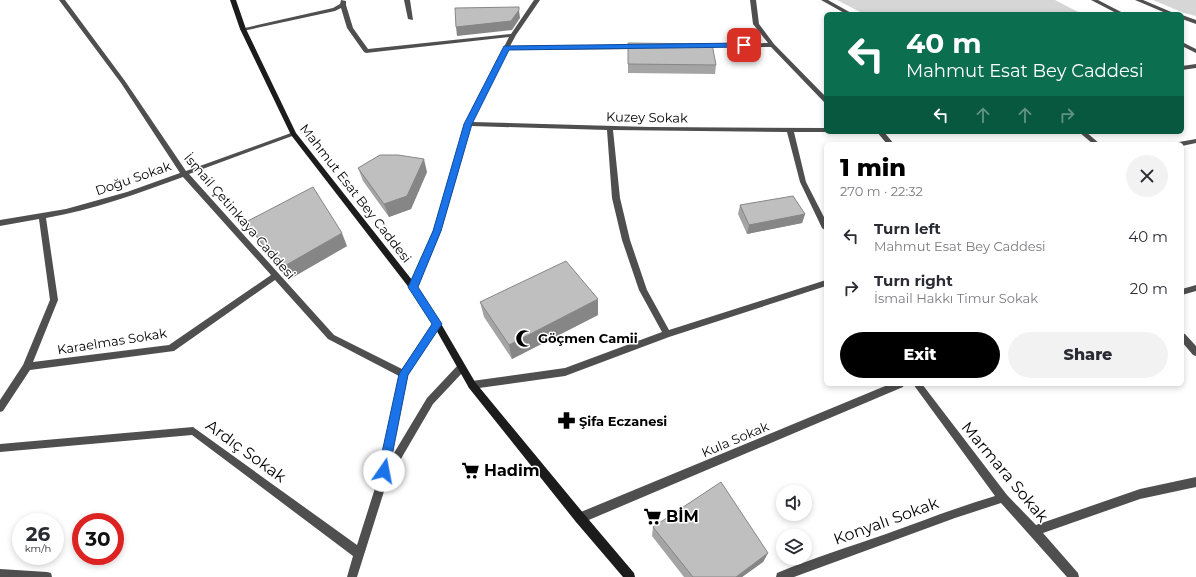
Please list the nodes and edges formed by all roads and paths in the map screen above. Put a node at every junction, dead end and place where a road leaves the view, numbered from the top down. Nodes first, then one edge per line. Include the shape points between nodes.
1 (62, 0) edge
2 (233, 0) edge
3 (407, 0) edge
4 (537, 0) edge
5 (753, 0) edge
6 (824, 0) edge
7 (1094, 0) edge
8 (1138, 0) edge
9 (343, 3) edge
10 (846, 12) edge
11 (1118, 12) edge
12 (1168, 12) edge
13 (1184, 18) edge
14 (411, 19) dead end
15 (1196, 22) edge
16 (243, 29) junction
17 (513, 35) junction
18 (772, 45) junction
19 (1184, 45) edge
20 (697, 46) edge
21 (644, 47) edge
22 (507, 48) junction
23 (1196, 51) edge
24 (1196, 66) edge
25 (1184, 68) edge
26 (824, 99) edge
27 (468, 124) junction
28 (610, 128) junction
29 (790, 130) junction
30 (824, 130) edge
31 (293, 134) junction
32 (882, 134) edge
33 (1084, 134) edge
34 (1196, 141) edge
35 (890, 142) edge
36 (1094, 142) edge
37 (1184, 143) edge
38 (184, 173) junction
39 (42, 216) junction
40 (0, 223) edge
41 (824, 224) edge
42 (276, 276) junction
43 (824, 284) edge
44 (413, 287) junction
45 (1196, 288) edge
46 (1184, 291) edge
47 (437, 324) junction
48 (667, 334) junction
49 (1184, 338) edge
50 (1196, 352) edge
51 (27, 367) junction
52 (461, 368) junction
53 (404, 374) junction
54 (472, 385) junction
55 (895, 386) edge
56 (919, 386) edge
57 (0, 408) edge
58 (0, 448) edge
59 (1196, 482) edge
60 (381, 485) junction
61 (1003, 498) junction
62 (580, 518) junction
63 (1034, 531) junction
64 (360, 554) junction
65 (0, 574) edge
66 (47, 577) edge
67 (352, 577) edge
68 (630, 577) edge
69 (781, 577) edge
70 (1074, 577) edge

1 - 38 street, İsmail Çetinkaya Caddesi via 123,82
2 - 16 street, Mahmut Esat Bey Caddesi
3 - 14 street
4 - 17 street
5 - 18 street via 756,24
6 - 10 street
7 - 11 street
8 - 12 street
9 - 16 street via 336,9
9 - 17 street via 350,28 366,51
13 - 15 street
16 - 31 street, Mahmut Esat Bey Caddesi
17 - 22 street
18 - 20 street
18 - 26 street
19 - 23 street
21 - 22 street
22 - 27 street
24 - 25 street
27 - 28 street, Kuzey Sokak
27 - 44 street via 437,231
28 - 29 street, Kuzey Sokak
28 - 48 street via 616,198 626,240 643,290
29 - 30 street, Kuzey Sokak
29 - 41 street via 803,182
31 - 38 street, Doğu Sokak
31 - 44 street, Mahmut Esat Bey Caddesi
32 - 35 street
33 - 36 street
34 - 37 street
38 - 39 street, Doğu Sokak via 129,194 66,212
38 - 42 street, İsmail Çetinkaya Caddesi
39 - 40 street, Doğu Sokak
39 - 51 street via 54,300
42 - 51 street, Karaelmas Sokak via 171,348
42 - 53 street, İsmail Çetinkaya Caddesi via 331,337
43 - 48 street
44 - 47 street, Mahmut Esat Bey Caddesi
45 - 46 street
47 - 52 street, Mahmut Esat Bey Caddesi
47 - 53 street
48 - 54 street via 565,372
49 - 50 street
51 - 57 street
52 - 54 street, Mahmut Esat Bey Caddesi
52 - 60 street via 430,401
53 - 60 street
54 - 62 street, Mahmut Esat Bey Caddesi
55 - 62 street, Kula Sokak
56 - 61 street, Marmara Sokak
58 - 64 street, Ardıç Sokak via 193,431
59 - 63 street via 1140,494
60 - 64 street
61 - 63 street, Marmara Sokak
61 - 69 street, Konyalı Sokak via 955,513 886,540 821,560
62 - 68 street, Mahmut Esat Bey Caddesi
63 - 70 street, Marmara Sokak
64 - 67 street
65 - 66 street

